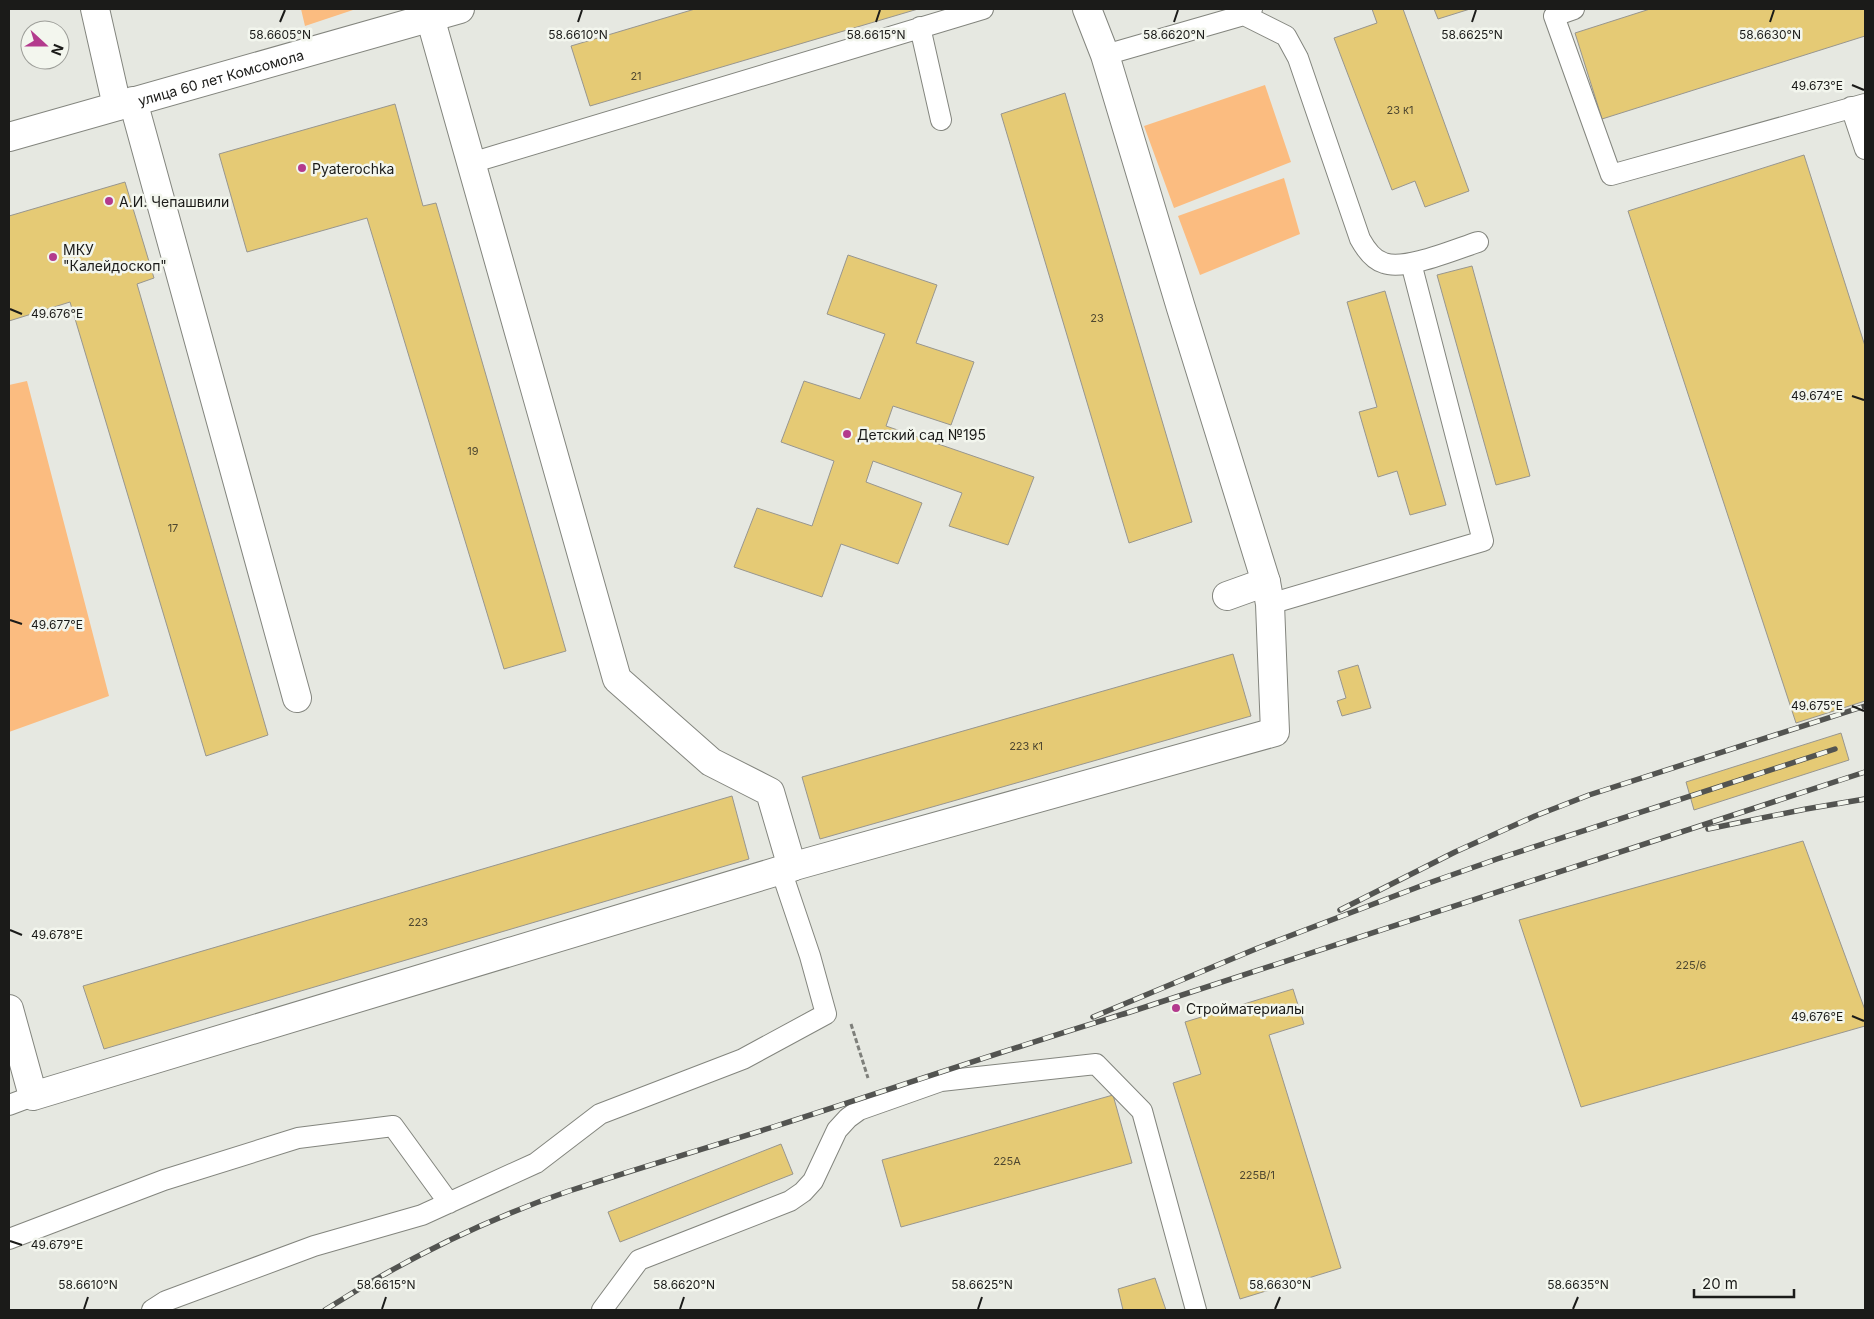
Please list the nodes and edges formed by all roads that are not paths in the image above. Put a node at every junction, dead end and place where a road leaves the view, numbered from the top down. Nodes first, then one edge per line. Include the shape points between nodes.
1 (95, 9) edge
2 (460, 9) edge
3 (983, 9) edge
4 (1087, 9) edge
5 (1574, 9) edge
6 (1248, 12) edge
7 (430, 17) junction
8 (920, 27) junction
9 (1105, 55) junction
10 (125, 104) junction
11 (1858, 105) edge
12 (941, 120) dead end
13 (9, 136) edge
14 (1865, 148) edge
15 (471, 163) junction
16 (1478, 242) dead end
17 (1410, 263) junction
18 (1268, 593) junction
19 (1227, 596) dead end
20 (297, 698) dead end
21 (787, 869) junction
22 (9, 1009) edge
23 (21, 1101) edge
24 (449, 1203) junction
25 (9, 1239) edge
26 (152, 1310) edge
27 (602, 1310) edge
28 (1196, 1310) edge

1 - 10 street
2 - 7 street, улица 60 лет Комсомола
3 - 8 lane
4 - 9 street
5 - 11 lane via 1554,16 1611,175
6 - 9 lane
6 - 17 lane via 1286,36 1298,58 1360,239 1382,263 1393,266
7 - 10 street, улица 60 лет Комсомола
7 - 15 street
8 - 12 lane
8 - 15 lane
9 - 18 street
10 - 13 street, улица 60 лет Комсомола
10 - 20 street
11 - 14 lane
15 - 21 street via 617,679 711,762 770,792
16 - 17 lane
17 - 18 lane via 1483,541
18 - 19 street
18 - 21 street via 1275,732
21 - 23 street
21 - 24 lane via 826,1014 743,1060 600,1114 536,1163
22 - 23 street
24 - 25 lane via 393,1126 298,1138 164,1180
24 - 26 lane via 422,1215 314,1246 166,1301
27 - 28 lane via 639,1260 790,1201 803,1192 813,1181 837,1130 859,1110 941,1081 1096,1064 1142,1111

